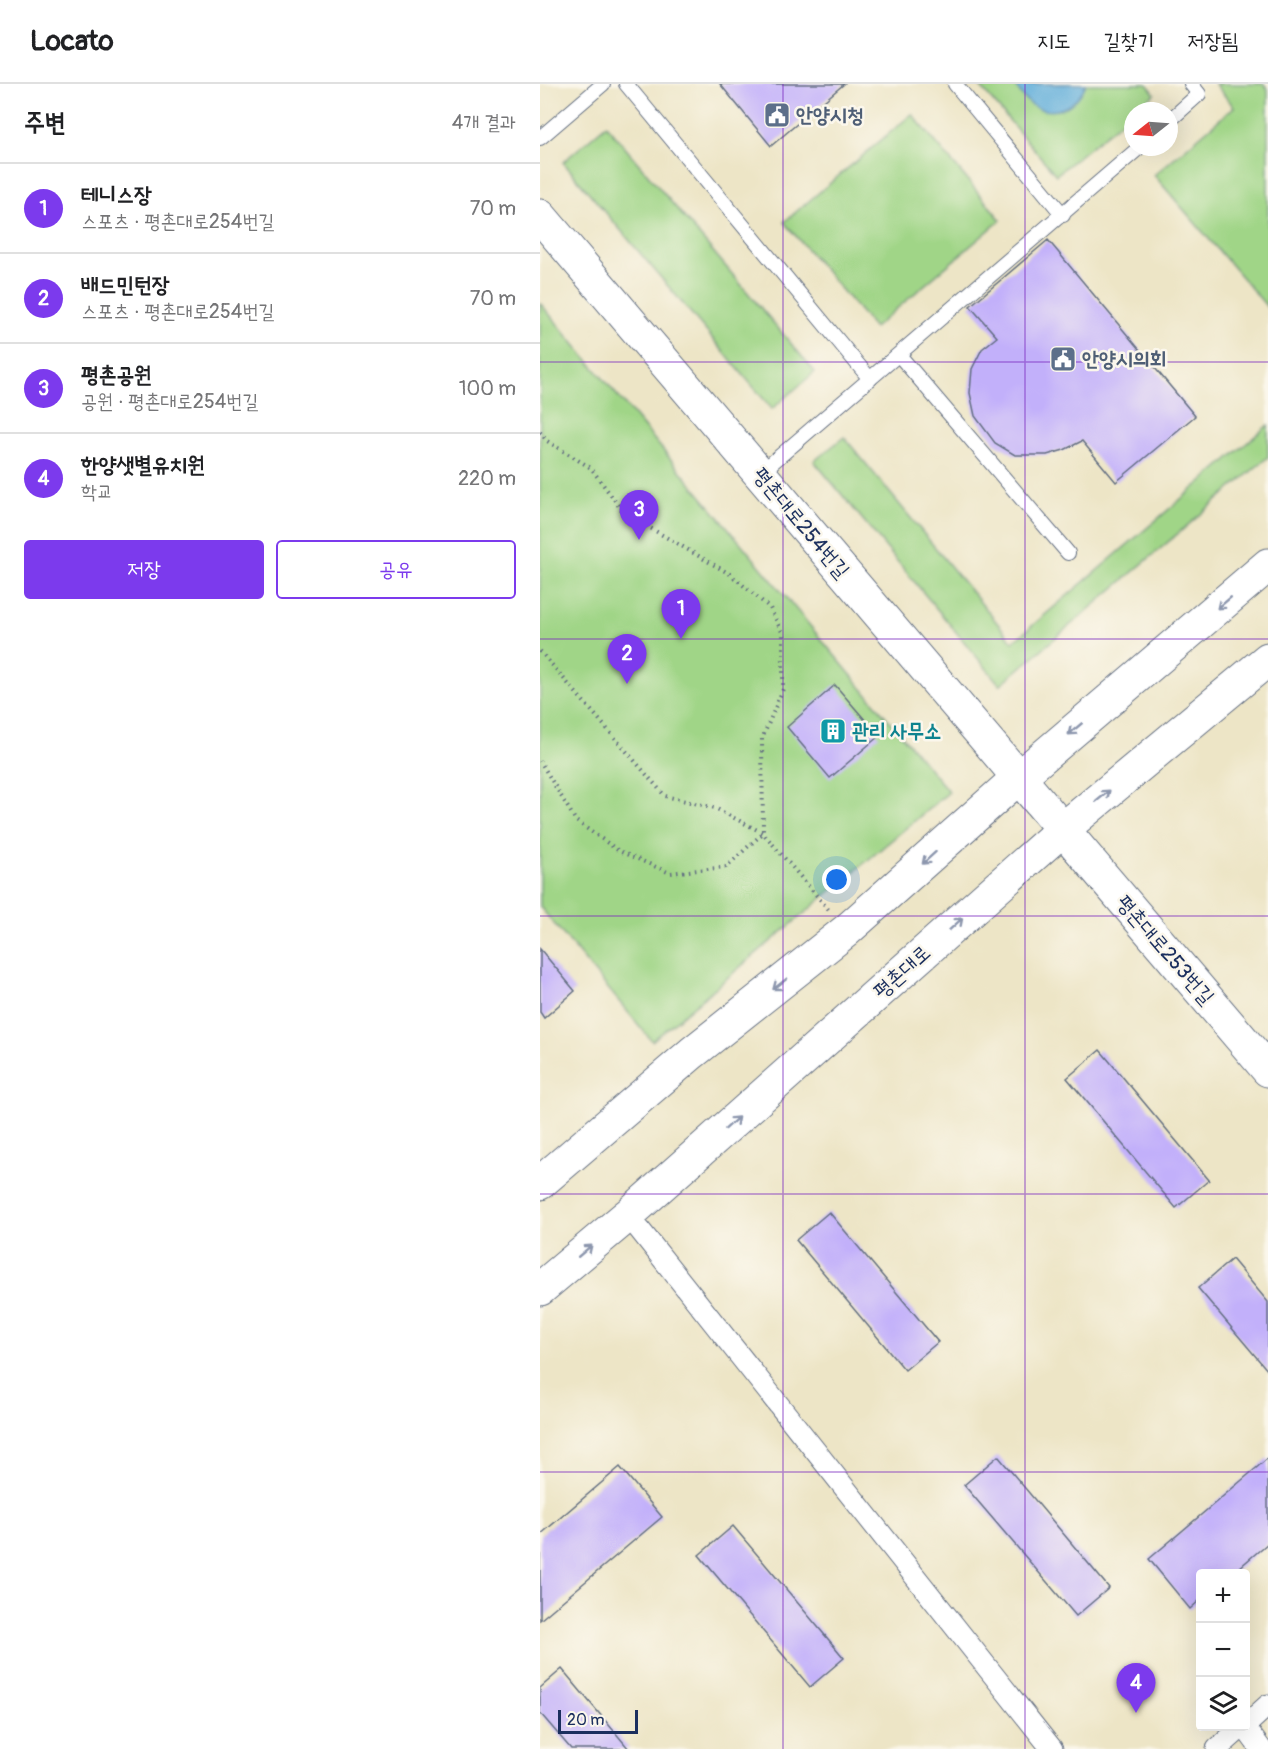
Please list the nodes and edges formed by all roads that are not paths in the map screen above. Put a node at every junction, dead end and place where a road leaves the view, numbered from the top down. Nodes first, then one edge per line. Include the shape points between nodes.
1 (603, 84) edge
2 (626, 84) edge
3 (955, 84) edge
4 (1191, 84) edge
5 (1178, 113) edge
6 (540, 138) edge
7 (1130, 156) edge
8 (1063, 215) junction
9 (540, 216) edge
10 (899, 355) junction
11 (870, 379) junction
12 (759, 474) junction
13 (1068, 553) dead end
14 (1268, 565) edge
15 (1268, 659) edge
16 (1018, 778) junction
17 (1062, 830) junction
18 (1268, 1070) edge
19 (540, 1183) edge
20 (628, 1215) junction
21 (540, 1289) edge
22 (1268, 1705) edge
23 (1250, 1721) edge
24 (1238, 1731) edge
25 (1248, 1731) edge
26 (1052, 1749) edge
27 (1217, 1749) edge
28 (1261, 1749) edge

1 - 6 lane
2 - 11 lane
3 - 8 lane
4 - 5 lane via 1199,94
7 - 8 lane
8 - 10 lane
9 - 12 street, 평촌대로254번길
10 - 11 lane
10 - 13 lane
11 - 12 lane
12 - 16 street, 평촌대로254번길
14 -> 16 street
17 -> 15 street, 평촌대로
16 - 17 street, 평촌대로254번길
16 -> 19 street via 846,931 692,1053
17 - 18 street, 평촌대로253번길
20 -> 17 street, 평촌대로
21 -> 20 street, 평촌대로
20 - 26 street
22 - 23 street
24 - 27 street
25 - 28 street

